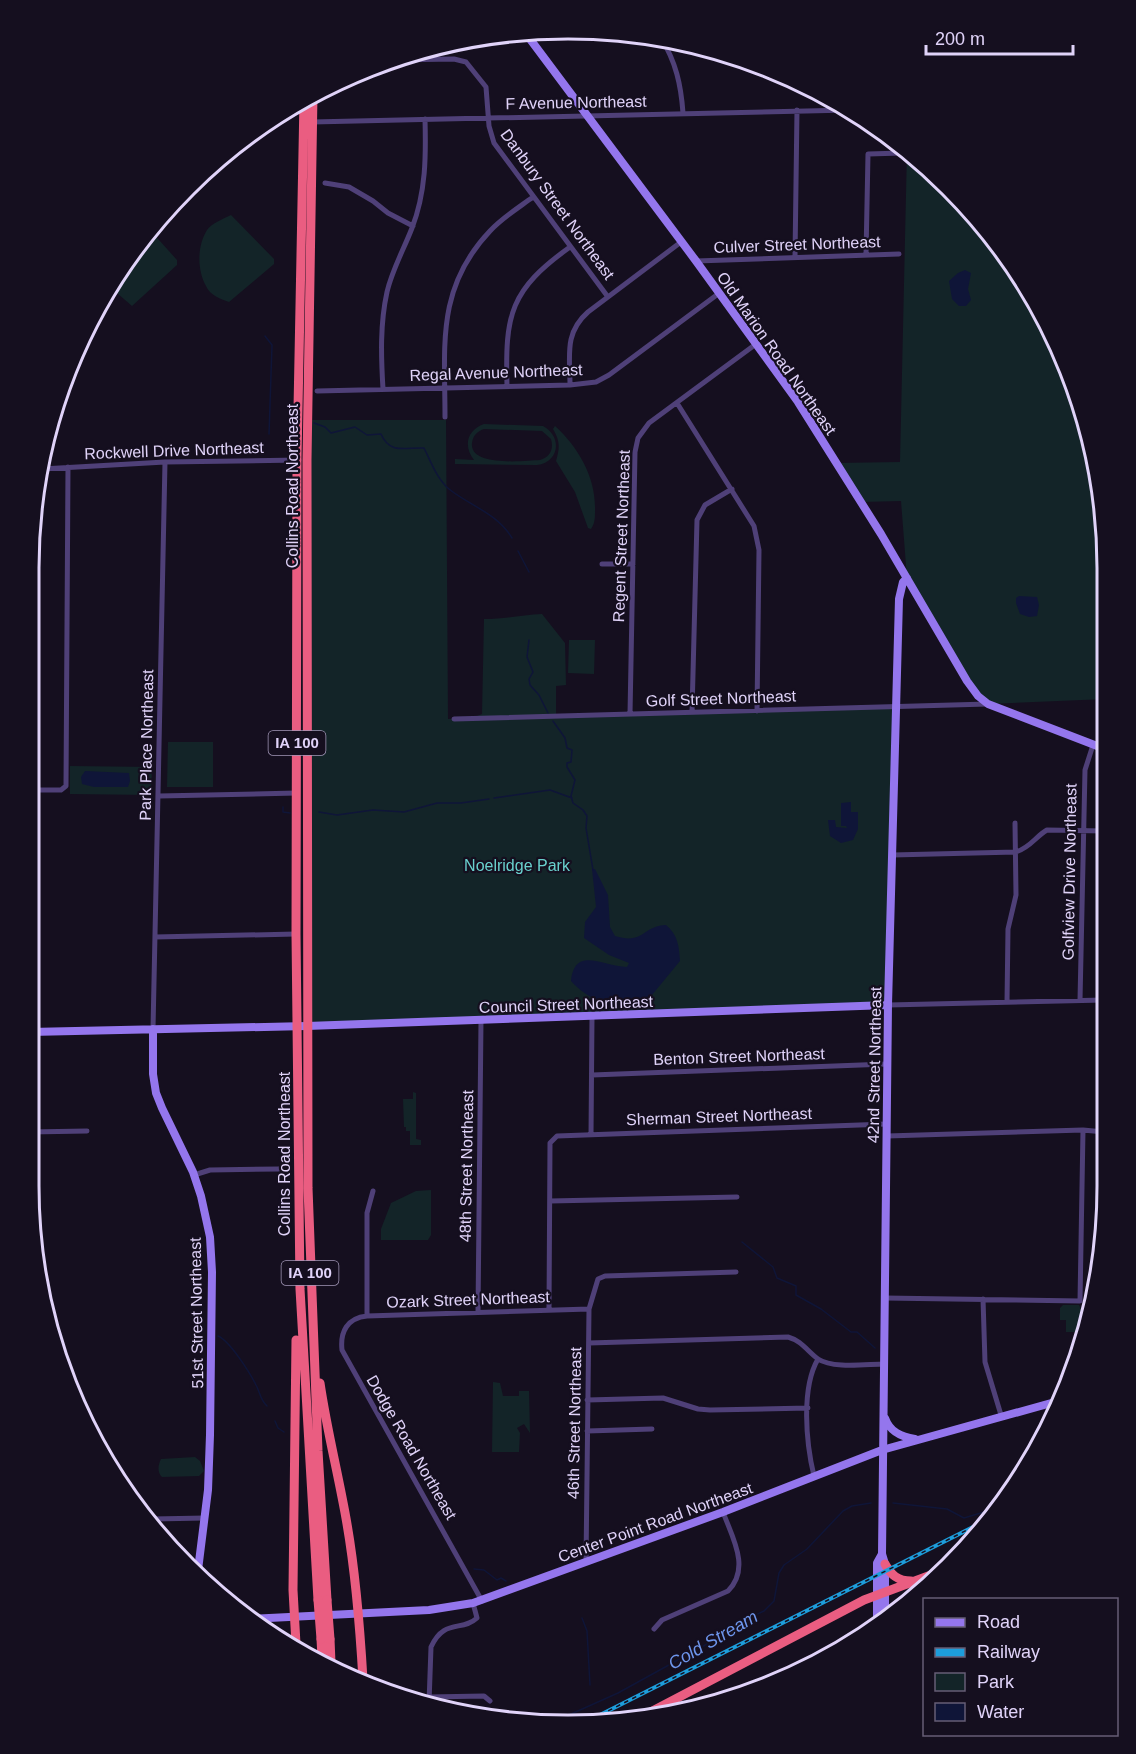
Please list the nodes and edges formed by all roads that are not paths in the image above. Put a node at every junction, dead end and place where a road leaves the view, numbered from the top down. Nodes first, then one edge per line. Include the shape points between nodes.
1 (531, 40) edge
2 (666, 48) edge
3 (423, 60) edge
4 (311, 106) edge
5 (306, 109) edge
6 (797, 110) junction
7 (832, 110) edge
8 (683, 113) junction
9 (587, 115) junction
10 (488, 117) junction
11 (425, 118) junction
12 (308, 122) junction
13 (896, 153) edge
14 (325, 183) dead end
15 (533, 197) junction
16 (413, 226) junction
17 (681, 242) junction
18 (570, 247) junction
19 (898, 254) dead end
20 (866, 255) junction
21 (795, 257) junction
22 (696, 261) junction
23 (718, 294) junction
24 (608, 297) junction
25 (756, 344) junction
26 (570, 385) junction
27 (507, 386) junction
28 (445, 387) junction
29 (383, 389) junction
30 (317, 390) dead end
31 (677, 403) junction
32 (445, 417) dead end
33 (302, 460) junction
34 (165, 462) junction
35 (68, 467) junction
36 (48, 469) edge
37 (732, 489) junction
38 (602, 564) dead end
39 (633, 564) junction
40 (907, 578) junction
41 (988, 704) junction
42 (897, 707) junction
43 (757, 711) junction
44 (692, 712) junction
45 (630, 714) junction
46 (454, 719) dead end
47 (1093, 745) junction
48 (1097, 746) edge
49 (39, 790) edge
50 (297, 793) junction
51 (159, 796) junction
52 (1015, 823) dead end
53 (1084, 830) junction
54 (1097, 831) edge
55 (1016, 852) junction
56 (892, 855) junction
57 (308, 879) junction
58 (296, 934) junction
59 (155, 937) junction
60 (1080, 1000) junction
61 (1097, 1000) edge
62 (1007, 1002) junction
63 (888, 1005) junction
64 (592, 1017) junction
65 (481, 1020) junction
66 (303, 1026) junction
67 (153, 1029) junction
68 (39, 1032) edge
69 (887, 1064) junction
70 (592, 1075) junction
71 (887, 1124) junction
72 (1083, 1130) junction
73 (87, 1131) dead end
74 (1097, 1131) edge
75 (39, 1132) edge
76 (591, 1135) junction
77 (887, 1136) junction
78 (279, 1169) dead end
79 (194, 1175) junction
80 (373, 1191) dead end
81 (736, 1197) dead end
82 (550, 1201) junction
83 (309, 1251) junction
84 (736, 1272) dead end
85 (300, 1289) junction
86 (885, 1298) junction
87 (983, 1299) junction
88 (589, 1309) junction
89 (549, 1310) junction
90 (478, 1312) junction
91 (367, 1316) junction
92 (589, 1343) junction
93 (818, 1359) junction
94 (885, 1364) junction
95 (587, 1400) junction
96 (1050, 1403) edge
97 (808, 1408) junction
98 (883, 1413) junction
99 (1001, 1415) junction
100 (652, 1429) dead end
101 (587, 1431) junction
102 (919, 1439) junction
103 (882, 1450) junction
104 (814, 1476) junction
105 (723, 1512) junction
106 (205, 1518) junction
107 (157, 1519) edge
108 (883, 1559) junction
109 (586, 1562) junction
110 (199, 1565) edge
111 (924, 1577) edge
112 (914, 1581) junction
113 (881, 1592) junction
114 (323, 1600) junction
115 (482, 1601) junction
116 (473, 1603) junction
117 (884, 1610) edge
118 (878, 1614) edge
119 (359, 1615) junction
120 (295, 1618) junction
121 (264, 1619) edge
122 (654, 1629) dead end
123 (325, 1639) junction
124 (296, 1640) edge
125 (323, 1654) edge
126 (330, 1658) edge
127 (363, 1673) edge
128 (429, 1696) edge
129 (440, 1699) edge
130 (490, 1701) dead end
131 (661, 1707) edge

1 - 9 street, Old Marion Road Northeast
2 - 8 street via 675,65
3 - 10 street, Danbury Street Northeast via 466,62 486,87
4 - 12 highway, Collins Road Northeast / IA 100
5 - 12 highway, Collins Road Northeast / IA 100
6 - 7 street, F Avenue Northeast
6 - 8 street, F Avenue Northeast
6 - 21 street
8 - 9 street, F Avenue Northeast
9 - 10 street, F Avenue Northeast
9 - 17 street, Old Marion Road Northeast
10 - 11 street, F Avenue Northeast
10 - 15 street, Danbury Street Northeast via 494,143
11 - 12 street, F Avenue Northeast
11 - 16 street via 427,160
12 - 33 highway, Collins Road Northeast / IA 100
13 - 20 street via 868,154
14 - 16 street via 349,187
15 - 18 street, Danbury Street Northeast
15 - 28 street via 491,230 460,274 444,332
16 - 29 street via 394,269 383,312
17 - 22 street, Old Marion Road Northeast
17 - 24 street
18 - 24 street, Danbury Street Northeast
18 - 27 street via 535,275 516,303 507,329
19 - 20 street, Culver Street Northeast
20 - 21 street, Culver Street Northeast
21 - 22 street, Culver Street Northeast
22 - 23 street, Old Marion Road Northeast
23 - 25 street, Old Marion Road Northeast
23 - 26 street, Regal Avenue Northeast via 609,375 596,382
24 - 26 street via 581,318 572,332
25 - 31 street, Regent Street Northeast
25 - 40 street, Old Marion Road Northeast via 800,405
26 - 27 street, Regal Avenue Northeast
27 - 28 street, Regal Avenue Northeast
28 - 29 street, Regal Avenue Northeast
28 - 32 street
29 - 30 street, Regal Avenue Northeast
31 - 37 street
31 - 39 street, Regent Street Northeast via 649,423 638,438
33 - 34 street, Rockwell Drive Northeast
33 - 50 highway, Collins Road Northeast / IA 100
33 - 57 highway, Collins Road Northeast / IA 100
34 - 35 street, Rockwell Drive Northeast
34 - 51 street, Park Place Northeast
35 - 36 street, Rockwell Drive Northeast
35 - 49 street via 66,786 61,790
37 - 43 street via 758,538
37 - 44 street via 705,505 697,520
38 - 39 street
39 - 45 street, Regent Street Northeast
40 - 41 street, Old Marion Road Northeast via 967,681
40 - 42 street, 42nd Street Northeast via 900,591
41 - 42 street, Golf Street Northeast
41 - 47 street
42 - 43 street, Golf Street Northeast
42 - 56 street, 42nd Street Northeast
43 - 44 street, Golf Street Northeast
44 - 45 street, Golf Street Northeast
45 - 46 street, Golf Street Northeast
47 - 48 street
47 - 53 street, Golfview Drive Northeast via 1085,770
50 - 51 street
50 - 57 highway, Collins Road Northeast via 303,798
50 - 58 highway, Collins Road Northeast / IA 100
51 - 59 street, Park Place Northeast
52 - 55 street
53 - 54 street
53 - 55 street via 1047,830 1026,849
53 - 60 street, Golfview Drive Northeast
55 - 56 street
55 - 62 street via 1016,895 1008,929
56 - 63 street, 42nd Street Northeast
57 - 66 highway, Collins Road Northeast / IA 100
58 - 59 street
58 - 66 highway, Collins Road Northeast / IA 100
59 - 67 street, Park Place Northeast
60 - 61 street, Council Street Northeast
60 - 62 street, Council Street Northeast
62 - 63 street, Council Street Northeast
63 - 64 street, Council Street Northeast
63 - 69 street, 42nd Street Northeast
64 - 65 street, Council Street Northeast
64 - 70 street
65 - 66 street, Council Street Northeast
65 - 90 street, 48th Street Northeast
66 - 67 street, Council Street Northeast
66 - 83 highway, Collins Road Northeast / IA 100
66 - 85 highway, Collins Road Northeast / IA 100
67 - 68 street, Council Street Northeast
67 - 79 street, 51st Street Northeast via 156,1093
69 - 70 street, Benton Street Northeast
69 - 71 street, 42nd Street Northeast
70 - 76 street
71 - 76 street, Sherman Street Northeast
71 - 77 street, 42nd Street Northeast
72 - 74 street
72 - 77 street
72 - 87 street via 1080,1301
73 - 75 street
76 - 82 street, Sherman Street Northeast via 557,1136 550,1143
77 - 86 street, 42nd Street Northeast
78 - 79 street via 210,1170
79 - 106 street, 51st Street Northeast via 207,1218 212,1272
80 - 91 street, Ozark Street Northeast via 367,1213
81 - 82 street
82 - 89 street
83 - 114 highway, Collins Road Northeast / IA 100
83 - 119 highway via 320,1384 347,1521
84 - 88 street, 46th Street Northeast via 605,1276 598,1279
85 - 114 highway, Collins Road Northeast / IA 100
85 - 120 highway
86 - 87 street
86 - 94 street, 42nd Street Northeast
87 - 99 street via 985,1362
88 - 89 street, Ozark Street Northeast
88 - 92 street, 46th Street Northeast
89 - 90 street, Ozark Street Northeast
90 - 91 street, Ozark Street Northeast
91 - 115 street, Dodge Road Northeast via 348,1324 342,1333 342,1350
92 - 93 street via 788,1337 800,1341
92 - 95 street, 46th Street Northeast
93 - 94 street via 837,1364
93 - 97 street via 810,1375
94 - 98 street, 42nd Street Northeast
95 - 97 street via 663,1398 710,1410
95 - 101 street, 46th Street Northeast
96 - 99 street, Center Point Road Northeast
97 - 104 street via 808,1448
98 - 102 street via 896,1433
98 - 103 street, 42nd Street Northeast
99 - 102 street, Center Point Road Northeast
100 - 101 street
101 - 109 street, 46th Street Northeast
102 - 103 street, Center Point Road Northeast
103 - 104 street, Center Point Road Northeast
103 - 108 street, 42nd Street Northeast
104 - 105 street, Center Point Road Northeast
105 - 109 street, Center Point Road Northeast
105 - 122 street via 740,1559 735,1582 728,1591 662,1620
106 - 107 street
106 - 110 street, 51st Street Northeast
108 - 112 highway via 898,1579
108 - 113 street, 42nd Street Northeast
109 - 115 street, Center Point Road Northeast
111 - 112 highway
112 - 113 highway
113 - 117 street, 42nd Street Northeast
113 - 118 street, 42nd Street Northeast
113 - 131 highway
114 - 123 highway, Collins Road Northeast / IA 100, bridge
115 - 116 street, Center Point Road Northeast
116 - 119 street, Center Point Road Northeast
116 - 128 street via 477,1618 447,1628 434,1639 429,1654
119 - 120 street, Center Point Road Northeast
119 - 127 highway
120 - 121 street, Center Point Road Northeast
120 - 124 highway
123 - 125 highway, Collins Road Northeast / IA 100
123 - 126 highway, Collins Road Northeast / IA 100
129 - 130 street via 484,1696

